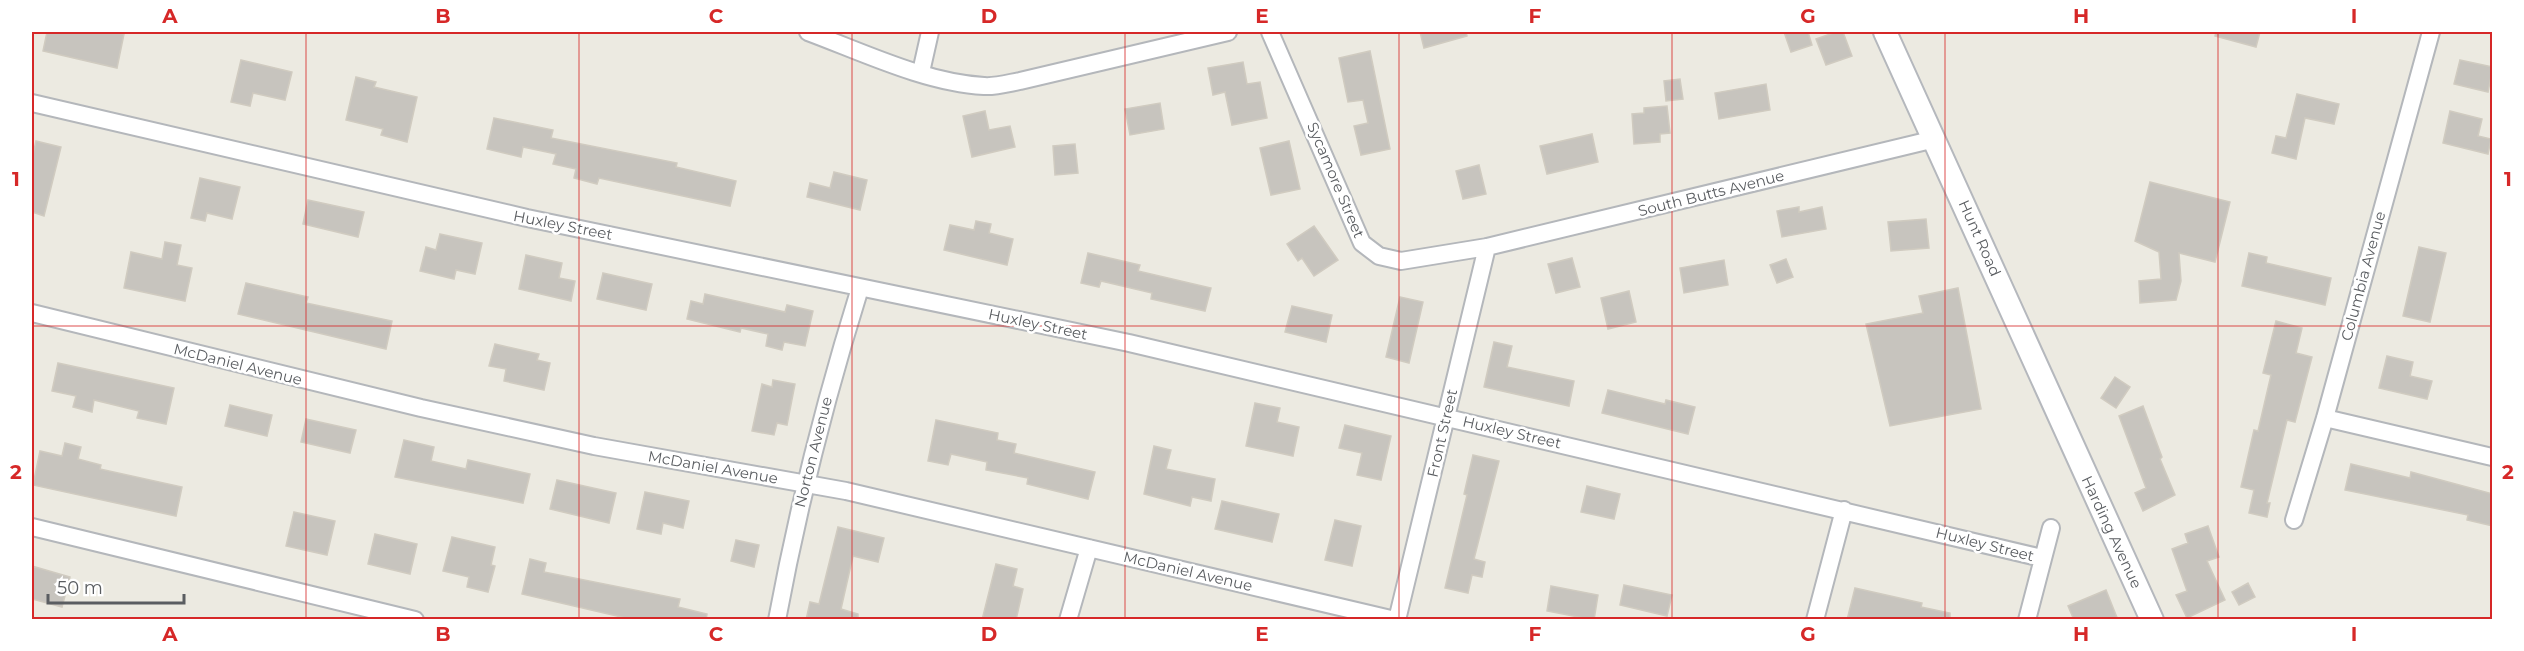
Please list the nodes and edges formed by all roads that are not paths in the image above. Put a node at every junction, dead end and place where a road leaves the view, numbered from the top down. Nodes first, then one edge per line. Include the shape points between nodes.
1 (808, 32) edge
2 (930, 32) edge
3 (1228, 32) edge
4 (1270, 32) edge
5 (1885, 32) edge
6 (2431, 32) edge
7 (921, 72) junction
8 (32, 103) edge
9 (1935, 139) junction
10 (1487, 247) junction
11 (860, 288) junction
12 (32, 313) edge
13 (1447, 416) junction
14 (2325, 418) junction
15 (2072, 445) joint
16 (2493, 457) edge
17 (805, 483) junction
18 (1844, 510) junction
19 (2294, 520) dead end
20 (32, 527) edge
21 (2050, 528) dead end
22 (1089, 548) junction
23 (2042, 558) junction
24 (415, 620) edge
25 (777, 620) edge
26 (1068, 620) edge
27 (1396, 620) edge
28 (1815, 620) edge
29 (2027, 620) edge
30 (2152, 620) edge

1 - 7 street
2 - 7 street
3 - 7 street via 986,87
4 - 10 street, Sycamore Street via 1362,243 1379,256 1401,261
5 - 9 street, Hunt Road
6 - 14 street, Columbia Avenue
8 - 11 street, Huxley Street via 526,219
9 - 10 street, South Butts Avenue
9 - 15 street, Hunt Road
10 - 13 street, Front Street
11 - 13 street, Huxley Street via 1130,343
11 - 17 street, Norton Avenue
12 - 17 street, McDaniel Avenue via 583,444
13 - 18 street, Huxley Street
13 - 27 street, Front Street
14 - 16 street
14 - 19 street, Columbia Avenue
15 - 30 street, Harding Avenue
17 - 22 street, McDaniel Avenue
17 - 25 street, Norton Avenue
18 - 23 street, Huxley Street
18 - 28 street
20 - 24 street
21 - 23 street
22 - 26 street
22 - 27 street, McDaniel Avenue
23 - 29 street

